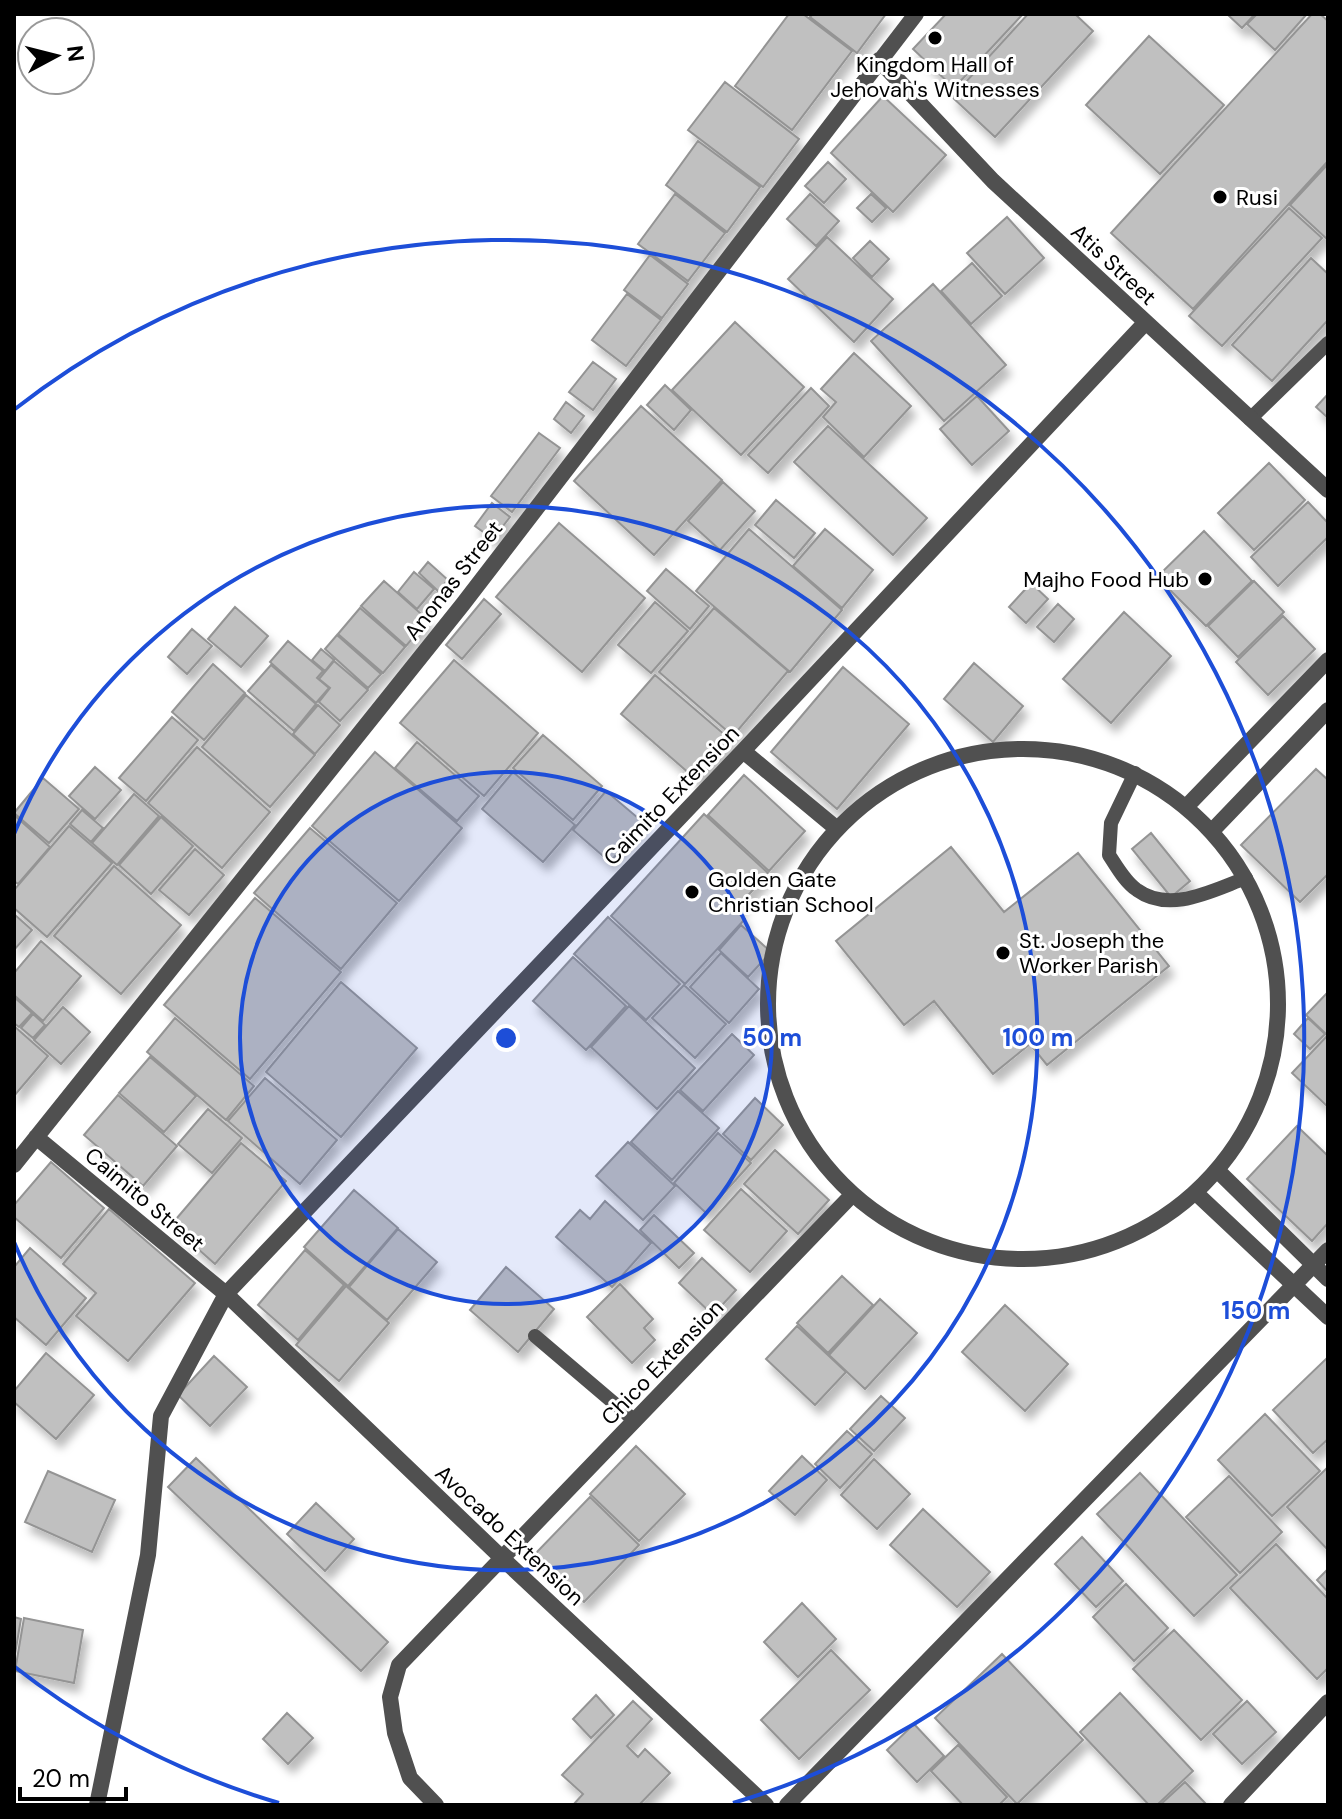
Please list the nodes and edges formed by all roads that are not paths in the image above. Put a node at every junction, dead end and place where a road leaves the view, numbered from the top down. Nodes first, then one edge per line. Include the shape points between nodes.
1 (916, 14) edge
2 (879, 60) junction
3 (1145, 323) junction
4 (1328, 343) edge
5 (1250, 419) junction
6 (1328, 490) edge
7 (1328, 660) edge
8 (1328, 710) edge
9 (743, 751) junction
10 (1135, 773) junction
11 (1186, 807) junction
12 (836, 828) junction
13 (1212, 831) junction
14 (1246, 878) junction
15 (36, 1137) junction
16 (14, 1165) edge
17 (1218, 1171) junction
18 (1197, 1194) junction
19 (852, 1195) junction
20 (1328, 1250) edge
21 (1313, 1266) junction
22 (1328, 1279) edge
23 (1295, 1285) junction
24 (226, 1294) junction
25 (1328, 1317) edge
26 (535, 1336) dead end
27 (635, 1421) junction
28 (503, 1559) junction
29 (1328, 1702) edge
30 (97, 1805) edge
31 (436, 1805) edge
32 (766, 1805) edge
33 (787, 1805) edge
34 (1231, 1805) edge

1 - 2 street, Anonas Street
2 - 3 street, Atis Street via 993,181
2 - 15 street, Anonas Street via 463,604
3 - 5 street, Atis Street
3 - 9 street, Caimito Extension
4 - 5 lane
5 - 6 street, Atis Street
7 - 11 street
8 - 13 street
9 - 12 street
9 - 24 street, Caimito Extension
10 - 11 street
10 - 12 street via 1058,749 977,751 900,778
10 - 14 lane via 1111,823 1109,855 1135,889 1151,898 1183,901
11 - 13 street
12 - 19 street via 791,895 769,974 772,1055 801,1132
13 - 14 street
14 - 17 street via 1273,951 1278,1029 1259,1104
15 - 16 street, Anonas Street
15 - 24 street, Caimito Street
17 - 18 street
17 - 21 street
18 - 19 street via 1134,1236 1062,1259 987,1259 914,1238
18 - 23 street
19 - 27 street, Chico Extension
20 - 21 street
21 - 22 street
21 - 23 street
23 - 25 street
23 - 33 street
24 - 28 street, Avocado Extension
24 - 30 street, Caimito Extension via 161,1416 148,1555
26 - 27 lane
27 - 28 street, Chico Extension
28 - 31 street, Chico Extension via 399,1665 390,1697 410,1778
28 - 32 street, Avocado Extension
29 - 34 street

